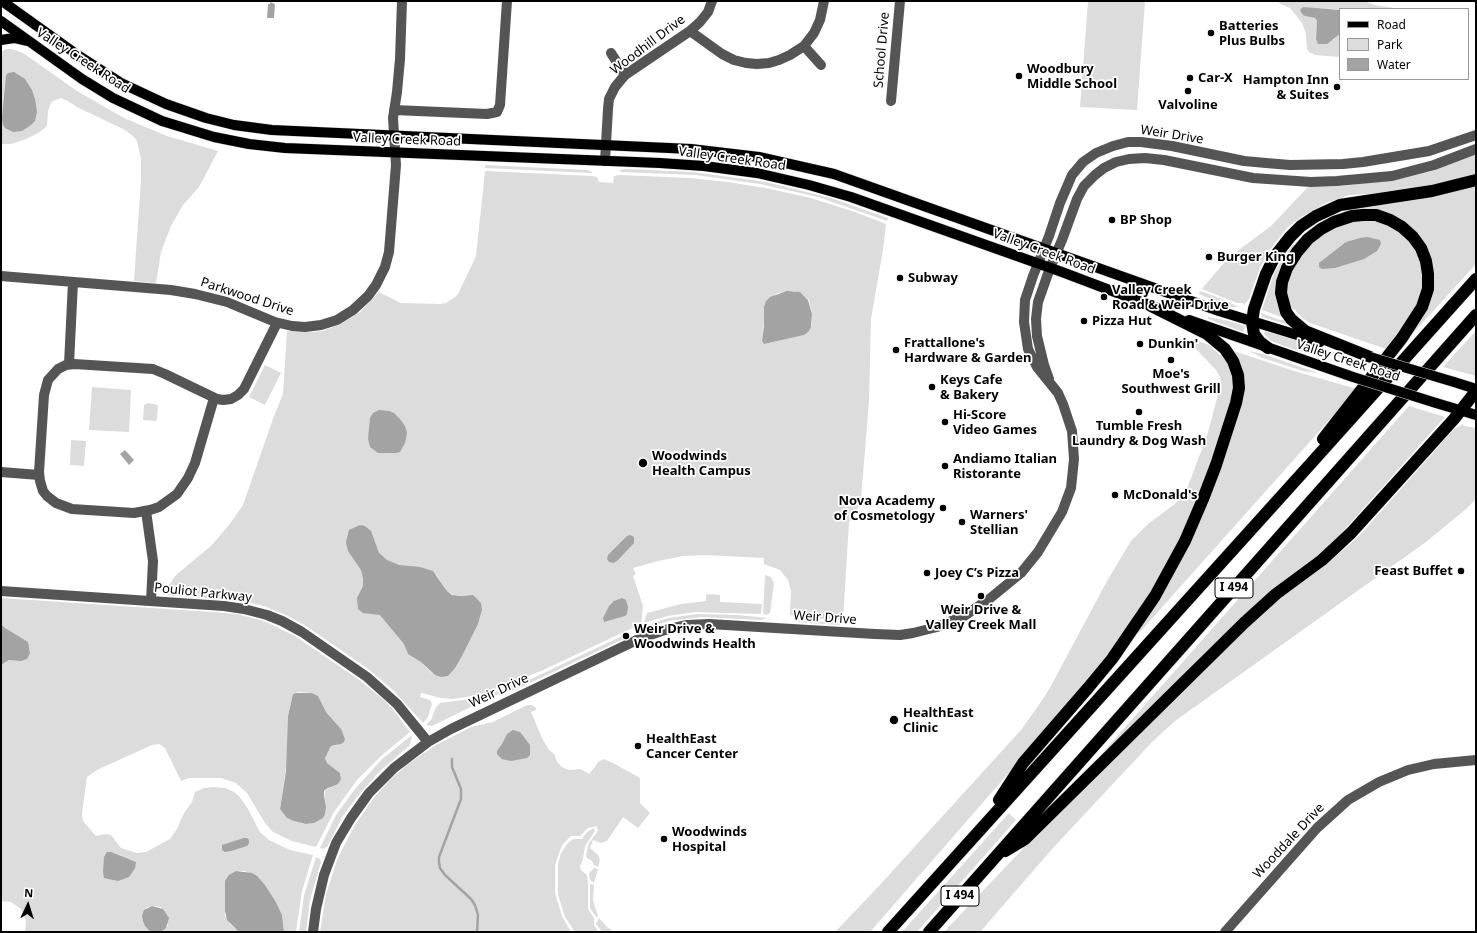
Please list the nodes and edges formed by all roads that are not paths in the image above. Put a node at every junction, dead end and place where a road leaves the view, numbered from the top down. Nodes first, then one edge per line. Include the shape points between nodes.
1 (2, 1) edge
2 (402, 1) edge
3 (507, 1) edge
4 (712, 1) edge
5 (824, 1) edge
6 (900, 1) edge
7 (1, 21) edge
8 (690, 31) junction
9 (1, 40) edge
10 (30, 42) junction
11 (804, 46) junction
12 (611, 53) dead end
13 (821, 65) dead end
14 (625, 75) junction
15 (891, 101) dead end
16 (394, 110) junction
17 (1476, 135) edge
18 (394, 136) junction
19 (606, 144) junction
20 (1476, 149) edge
21 (395, 152) junction
22 (605, 161) junction
23 (1476, 180) edge
24 (1044, 248) junction
25 (1056, 252) junction
26 (1038, 263) junction
27 (1050, 268) junction
28 (1, 276) edge
29 (1476, 279) edge
30 (73, 282) junction
31 (1151, 306) junction
32 (1476, 315) edge
33 (1252, 322) junction
34 (277, 323) junction
35 (1268, 348) junction
36 (1370, 357) junction
37 (69, 364) junction
38 (1052, 384) junction
39 (1476, 390) edge
40 (214, 398) junction
41 (1460, 410) junction
42 (1476, 415) edge
43 (1, 472) edge
44 (39, 475) junction
45 (146, 511) junction
46 (1262, 518) junction
47 (1, 591) edge
48 (151, 601) junction
49 (428, 742) junction
50 (1476, 760) edge
51 (980, 830) junction
52 (991, 861) junction
53 (313, 932) edge
54 (888, 932) edge
55 (929, 932) edge
56 (1225, 932) edge

1 - 18 main road, Valley Creek Road via 96,68 137,91 191,113 234,125 272,130
2 - 16 street, Parkwood Drive
3 - 16 street via 500,105 497,112 487,114
4 - 8 street, Woodhill Drive via 708,12
5 - 11 street via 820,20
6 - 15 street, School Drive
7 - 10 main road, Valley Creek Road
8 - 11 street via 722,54 746,63 758,64 779,60
8 - 14 street, Woodhill Drive
9 - 10 main road via 14,38
10 - 21 main road, Valley Creek Road via 105,93 146,114 187,129 231,141 266,146
11 - 13 street
12 - 14 street
14 - 19 street, Woodhill Drive via 609,99
16 - 18 street, Parkwood Drive
17 - 24 street, Weir Drive via 1423,152 1363,162 1313,165 1244,161 1172,146 1128,142 1096,154 1083,162 1072,175
18 - 19 main road, Valley Creek Road
18 - 21 street, Parkwood Drive
19 - 22 street, Woodhill Drive
19 - 24 main road, Valley Creek Road via 728,152 802,166 834,174
20 - 25 street, Weir Drive via 1434,165 1392,176 1311,182 1253,178 1156,159 1137,158 1116,162 1104,168 1084,186
21 - 22 main road, Valley Creek Road
21 - 34 street, Parkwood Drive via 389,252 383,273 372,291 353,310 331,322 305,327
22 - 26 main road, Valley Creek Road via 704,166 783,178 851,197
23 - 33 highway via 1432,191 1345,204 1316,216 1293,234 1275,256 1263,281
24 - 25 main road, Valley Creek Road
24 - 26 street, Weir Drive
25 - 27 street, Weir Drive
25 - 33 main road, Valley Creek Road
26 - 27 main road, Valley Creek Road
26 - 38 street, Weir Drive via 1026,297 1024,330 1032,359 1041,374
27 - 31 main road, Valley Creek Road
27 - 38 street, Weir Drive via 1039,299 1036,323 1039,348
28 - 30 street, Parkwood Drive
29 - 46 highway, I 494
30 - 34 street, Parkwood Drive via 203,295
30 - 37 street
31 - 35 main road, Valley Creek Road
31 - 51 highway via 1212,338 1233,360 1239,388 1223,443 1191,527 1152,601 1112,659 1023,763
32 - 52 highway, I 494
33 - 35 highway via 1255,337
33 - 36 main road, Valley Creek Road
34 - 40 street via 242,392 229,400
35 - 41 main road, Valley Creek Road, bridge
36 - 39 main road, Valley Creek Road, bridge
36 - 46 highway via 1305,331 1286,312 1281,293 1287,268 1308,239 1334,222 1363,215 1381,216 1396,222 1416,241 1427,265 1429,282 1425,300 1388,357
37 - 40 street via 156,370
37 - 44 street via 53,373 46,385
38 - 49 street, Weir Drive via 1065,409 1073,440 1074,470 1068,498 1046,541 1027,566 1006,586 969,613 937,627 896,635 714,624 670,628 641,638
39 - 41 highway
40 - 45 street via 188,478 180,491 170,500
41 - 42 main road, Valley Creek Road
41 - 52 highway via 1348,536 1322,560 1276,594 1234,632 1025,839
43 - 44 street
44 - 45 street via 45,493 62,506 124,513
45 - 48 street via 153,561
46 - 51 highway, I 494
47 - 48 street, Pouliot Parkway
48 - 49 street, Pouliot Parkway via 244,609 288,624 379,686
49 - 53 street, Weir Drive via 382,779 344,829 330,857 322,883
50 - 56 street, Wooddale Drive via 1434,764 1408,770 1379,782 1348,800 1317,828
51 - 54 highway, I 494
52 - 55 highway, I 494

